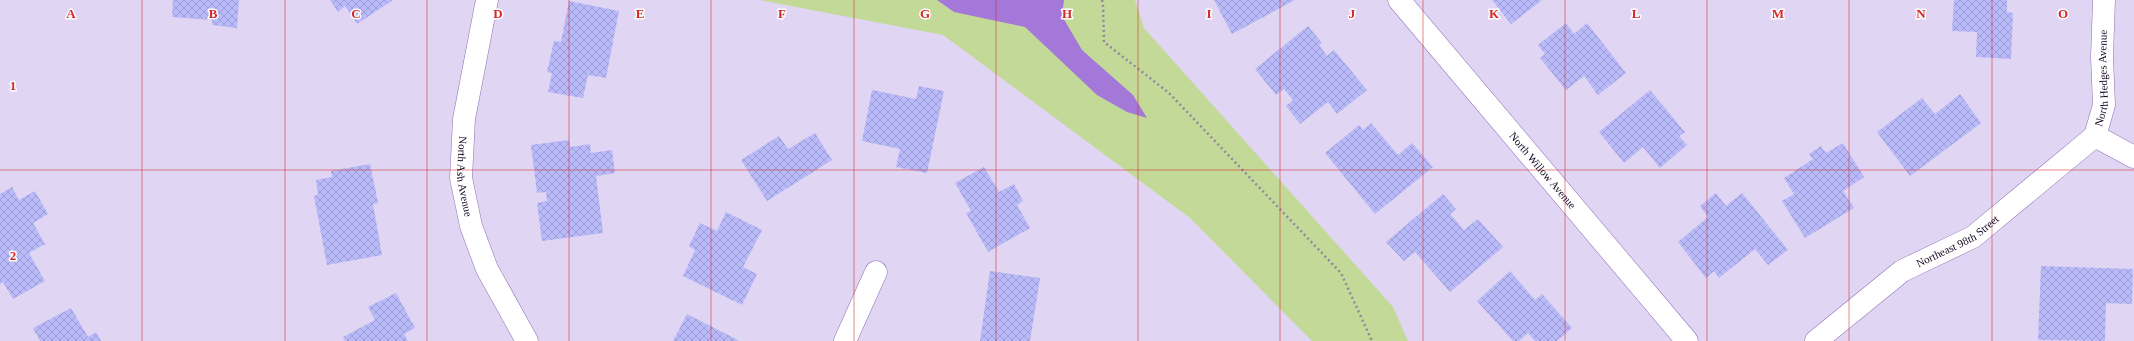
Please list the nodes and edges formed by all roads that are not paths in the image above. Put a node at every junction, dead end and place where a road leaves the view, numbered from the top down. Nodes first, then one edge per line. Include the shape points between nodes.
1 (487, 0) edge
2 (1399, 0) edge
3 (2104, 0) edge
4 (2095, 136) junction
5 (2134, 157) edge
6 (876, 272) dead end
7 (527, 341) edge
8 (845, 341) edge
9 (1687, 341) edge
10 (1816, 341) edge

1 - 7 street, North Ash Avenue via 464,120 461,178 471,226 487,269
2 - 9 street, North Willow Avenue
3 - 4 street, North Hedges Avenue via 2104,105
4 - 5 street, North Hedges Avenue
4 - 10 street, Northeast 98th Street via 1973,237 1902,271
6 - 8 street

